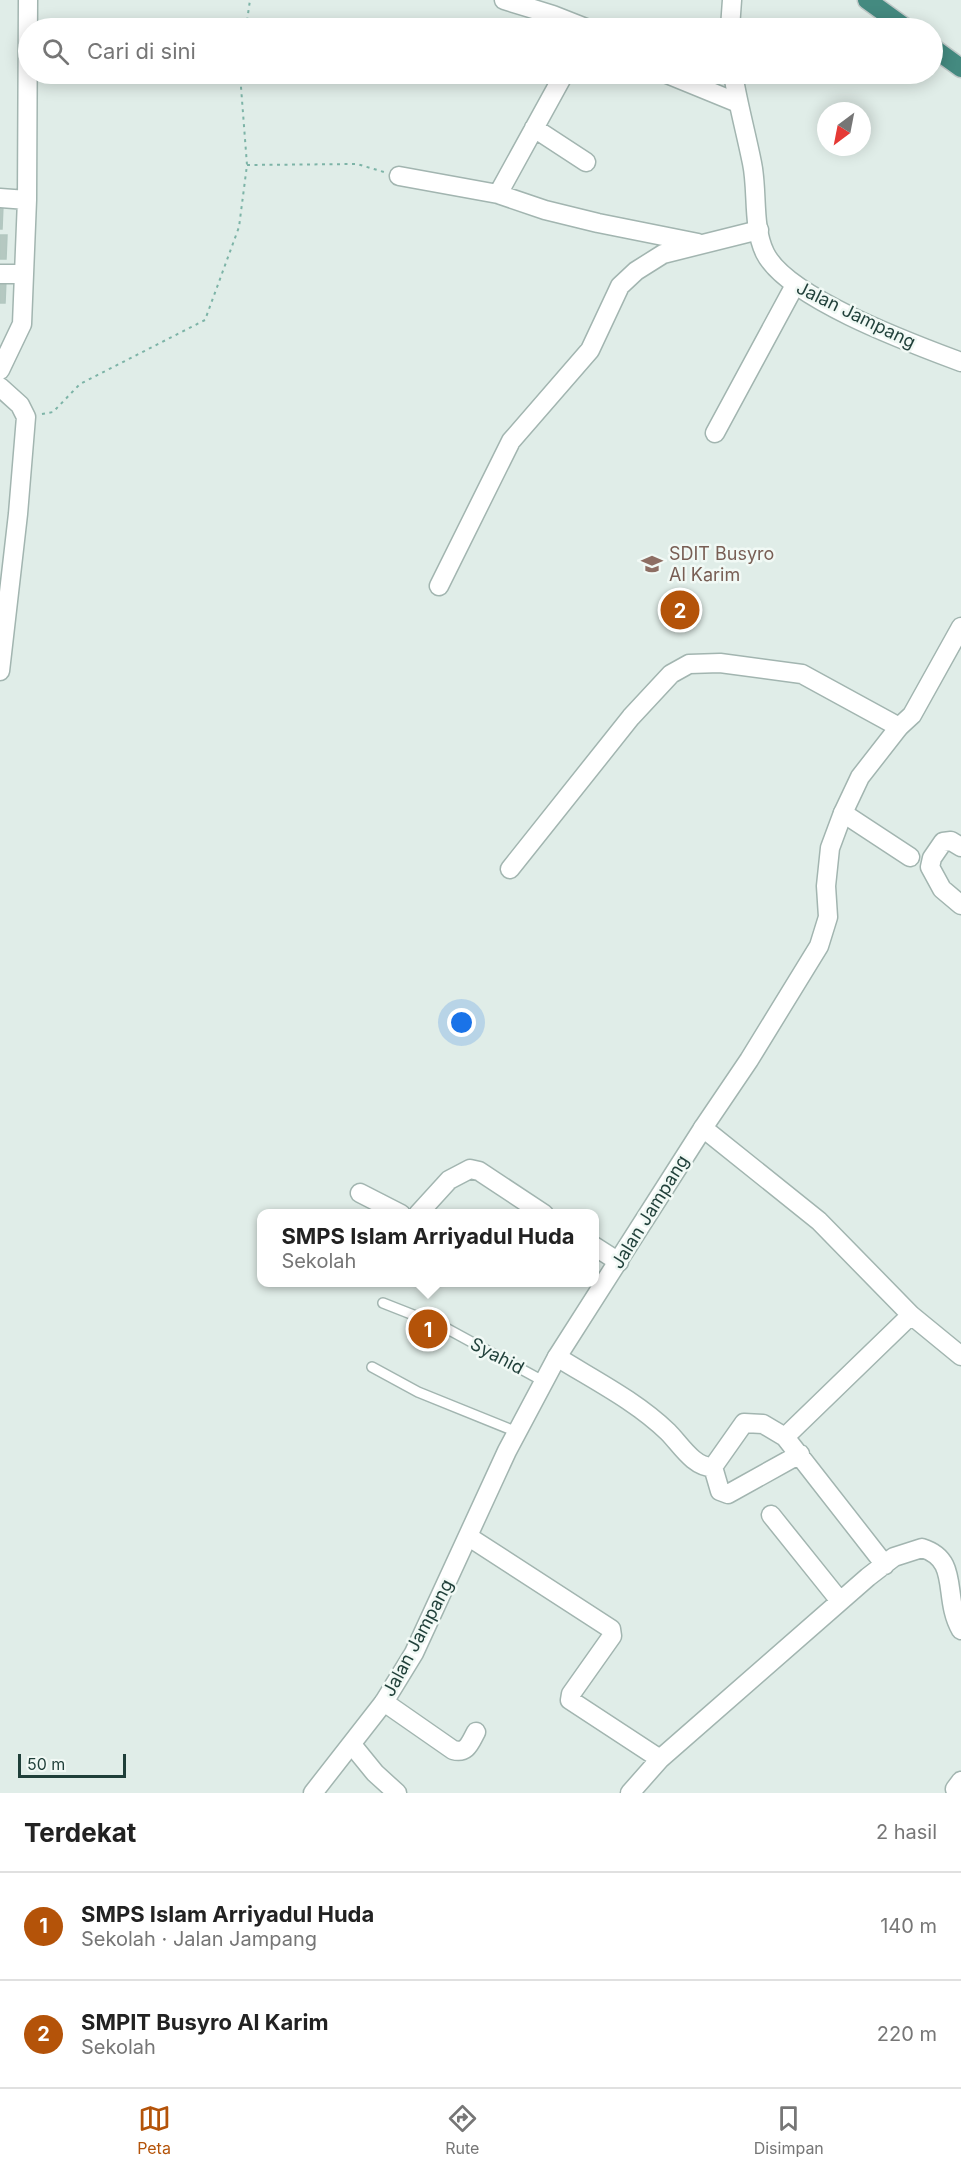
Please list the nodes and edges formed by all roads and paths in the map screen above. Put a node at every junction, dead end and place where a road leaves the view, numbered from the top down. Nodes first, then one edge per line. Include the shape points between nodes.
1 (28, 0) edge
2 (250, 0) edge
3 (504, 0) edge
4 (732, 0) edge
5 (867, 0) edge
6 (557, 8) edge
7 (28, 18) edge
8 (247, 18) edge
9 (572, 18) edge
10 (731, 18) edge
11 (892, 18) edge
12 (943, 54) edge
13 (961, 68) edge
14 (28, 84) edge
15 (241, 84) edge
16 (558, 84) edge
17 (691, 84) edge
18 (735, 84) edge
19 (738, 103) junction
20 (534, 128) junction
21 (586, 162) dead end
22 (247, 165) junction
23 (399, 176) joint
24 (498, 194) junction
25 (0, 198) edge
26 (27, 200) junction
27 (759, 230) junction
28 (709, 244) junction
29 (0, 274) edge
30 (24, 274) junction
31 (795, 285) junction
32 (961, 362) edge
33 (0, 370) edge
34 (0, 387) edge
35 (54, 412) dead end
36 (715, 433) dead end
37 (9, 513) edge
38 (6, 580) edge
39 (439, 586) dead end
40 (961, 627) edge
41 (0, 672) edge
42 (899, 726) junction
43 (843, 813) junction
44 (961, 847) edge
45 (910, 857) dead end
46 (510, 869) dead end
47 (961, 904) edge
48 (703, 1128) junction
49 (360, 1193) dead end
50 (391, 1209) edge
51 (423, 1209) edge
52 (536, 1209) edge
53 (599, 1249) edge
54 (619, 1262) junction
55 (383, 1303) dead end
56 (911, 1315) junction
57 (961, 1356) edge
58 (557, 1358) junction
59 (372, 1367) dead end
60 (543, 1381) junction
61 (517, 1432) junction
62 (785, 1437) junction
63 (800, 1454) junction
64 (713, 1467) junction
65 (771, 1515) dead end
66 (469, 1537) junction
67 (885, 1564) junction
68 (840, 1601) junction
69 (961, 1630) edge
70 (384, 1702) junction
71 (476, 1732) dead end
72 (352, 1746) junction
73 (660, 1759) junction
74 (313, 1793) edge
75 (397, 1793) edge
76 (630, 1793) edge

1 - 7 street
2 - 8 path
3 - 6 street
4 - 10 street
5 - 11 highway
6 - 9 street
12 - 13 highway
14 - 26 street
15 - 22 path
16 - 20 street
17 - 19 street
18 - 19 street, Jalan Jampang
19 - 27 street, Jalan Jampang via 752,164
20 - 21 street
20 - 24 street
22 - 23 path via 357,164
22 - 35 path via 239,227 205,320 80,384
23 - 24 street
24 - 28 street via 598,223
25 - 26 street
26 - 30 street
27 - 28 street
27 - 31 street, Jalan Jampang via 764,252
28 - 39 street via 663,254 620,286 590,350 511,441
29 - 30 street
30 - 33 street via 22,324
31 - 32 street, Jalan Jampang via 889,334
31 - 36 street
34 - 37 street via 20,405 26,417
37 - 38 street
38 - 41 street
40 - 42 street, Jalan Jampang via 912,715
42 - 43 street, Jalan Jampang via 860,777
42 - 46 street via 802,674 720,663 689,664 671,674 631,717
43 - 45 street
43 - 48 street, Jalan Jampang via 830,848 828,917 819,946
44 - 47 street via 943,842 930,867 942,889
48 - 54 street, Jalan Jampang
48 - 56 street via 819,1221
49 - 50 street
51 - 52 street via 449,1180 470,1169
53 - 54 street
54 - 58 street, Jalan Jampang
55 - 60 lane, Syahid via 444,1327
56 - 57 street
56 - 62 street
58 - 60 street, Jalan Jampang
58 - 64 street via 637,1407 667,1430 699,1464
59 - 61 lane via 418,1392
60 - 61 street, Jalan Jampang
61 - 66 street, Jalan Jampang
62 - 63 street
62 - 64 street via 763,1424 744,1423
63 - 64 street via 728,1494 720,1491
63 - 67 street
65 - 68 street
66 - 70 street, Jalan Jampang via 414,1653
66 - 73 street via 611,1629 612,1636 570,1700
67 - 68 street
67 - 69 street via 922,1548 947,1558 952,1566 954,1612
68 - 73 street
70 - 71 street via 453,1750 466,1750
70 - 72 street, Jalan Jampang
72 - 74 street, Jalan Jampang
72 - 75 street
73 - 76 street

